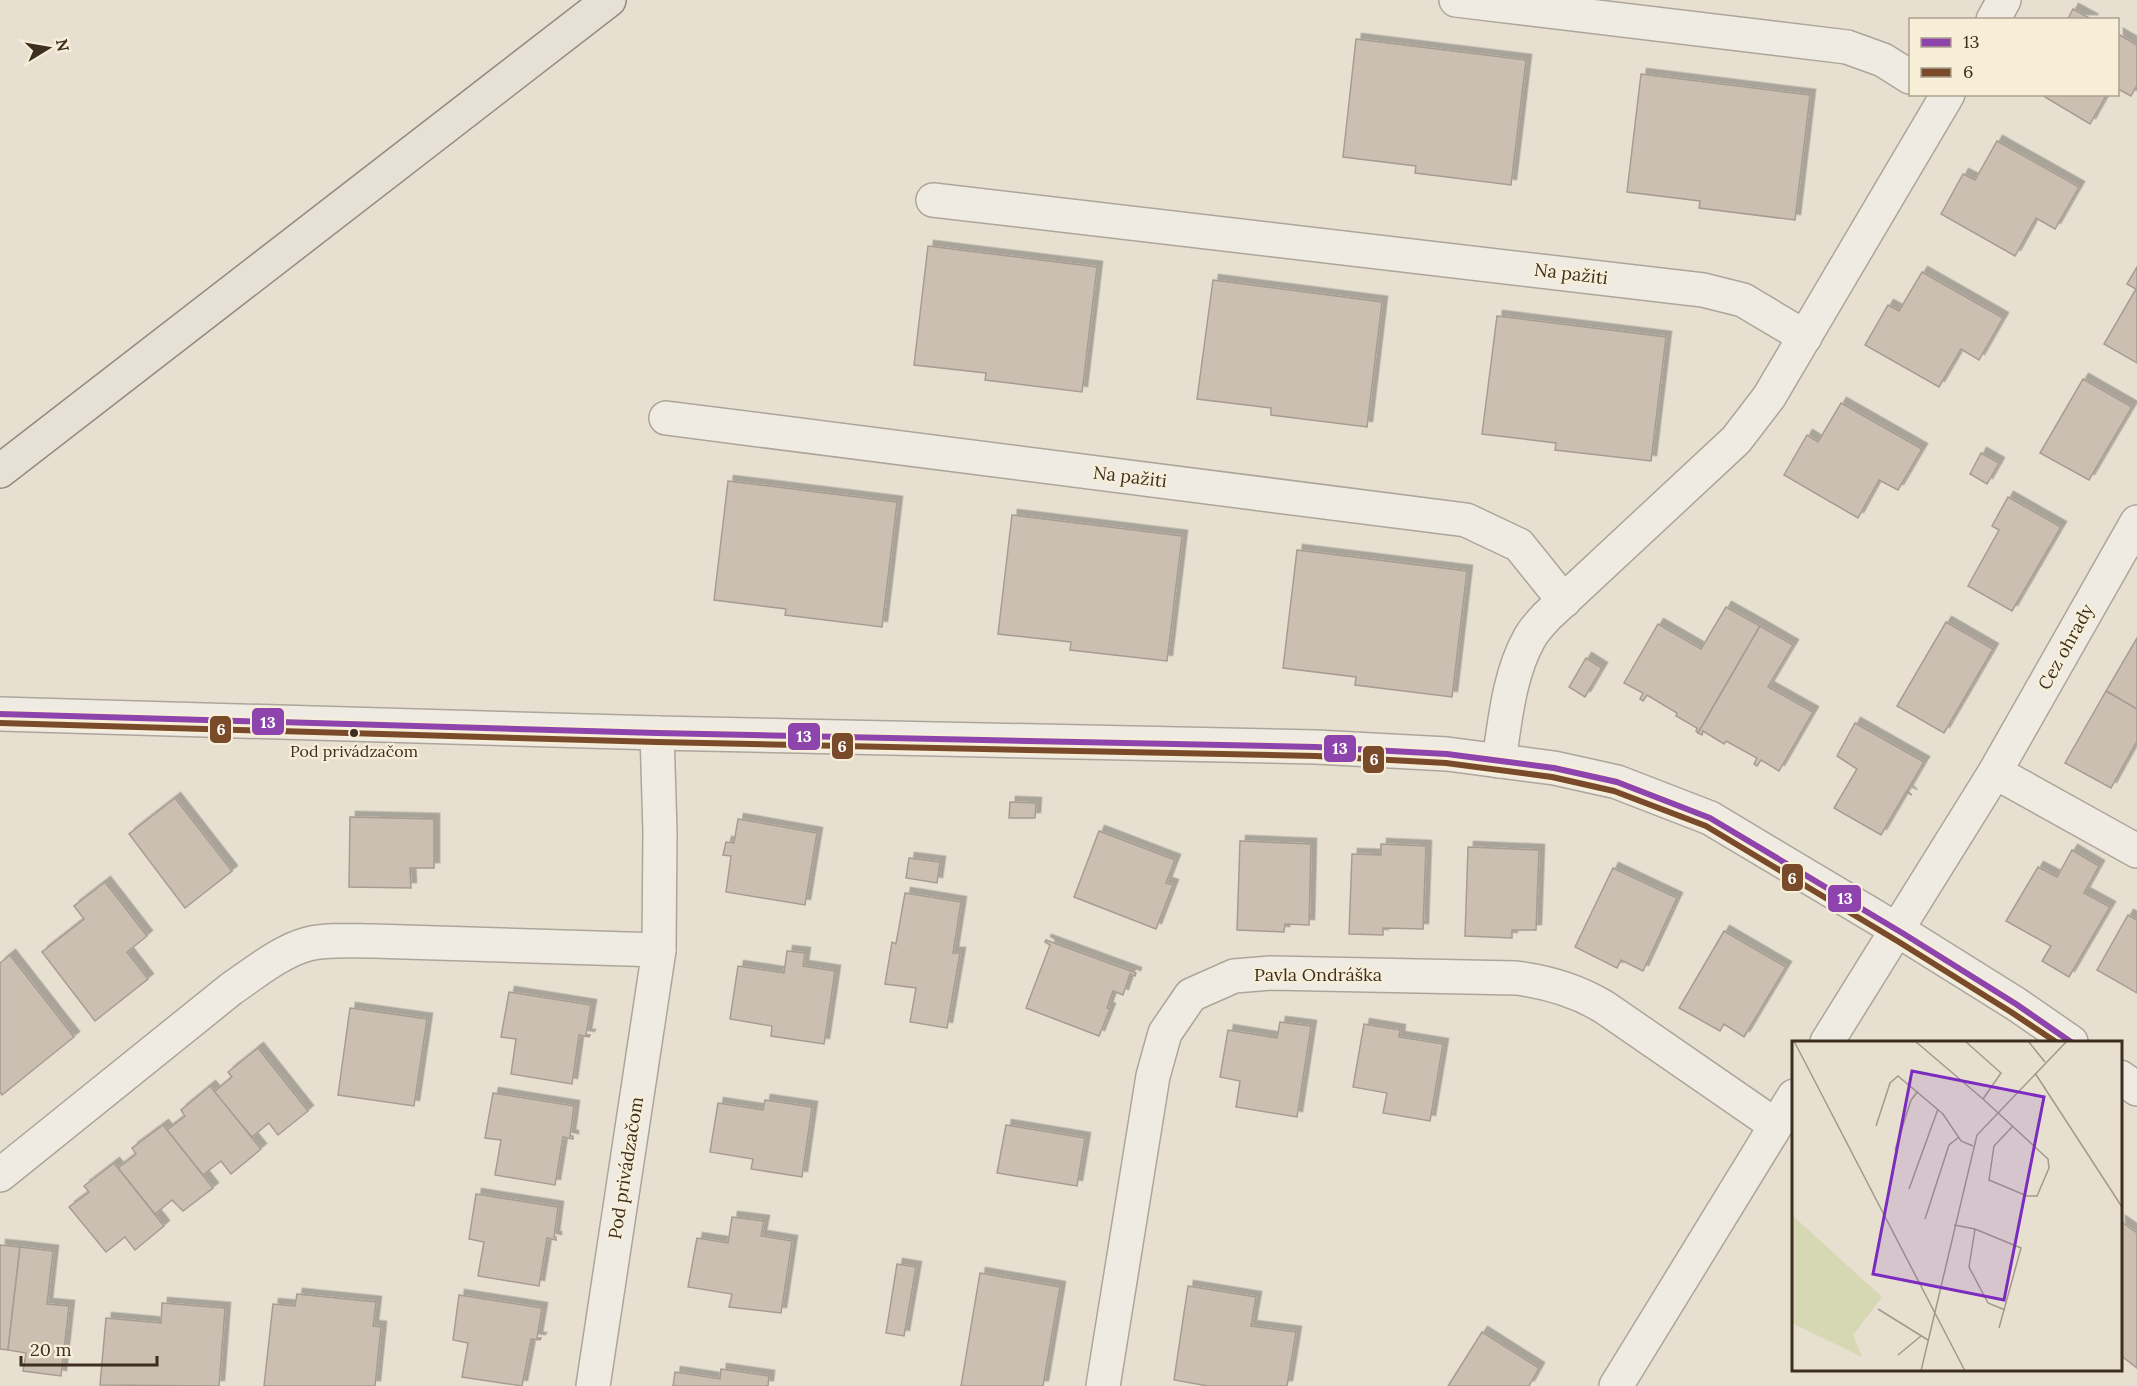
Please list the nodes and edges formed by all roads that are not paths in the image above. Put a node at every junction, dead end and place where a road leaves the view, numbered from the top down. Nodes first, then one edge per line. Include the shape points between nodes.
1 (609, 0) edge
2 (1456, 0) edge
3 (2004, 0) edge
4 (1994, 18) edge
5 (1909, 76) edge
6 (1945, 96) edge
7 (933, 200) dead end
8 (1805, 337) junction
9 (666, 418) dead end
10 (11, 462) edge
11 (2137, 522) edge
12 (1564, 601) junction
13 (0, 714) edge
14 (657, 733) junction
15 (1499, 761) junction
16 (1995, 772) junction
17 (2137, 851) edge
18 (1897, 930) junction
19 (659, 950) junction
20 (1828, 1041) edge
21 (2070, 1041) edge
22 (2122, 1078) edge
23 (2137, 1089) edge
24 (1792, 1099) edge
25 (1775, 1125) junction
26 (0, 1174) edge
27 (593, 1386) edge
28 (1103, 1386) edge
29 (1616, 1386) edge

1 - 10 main road
2 - 5 street via 1847,47 1883,60
3 - 4 street
6 - 8 street
7 - 8 street, Na pažiti via 1703,290 1743,300
8 - 12 street via 1769,397 1736,440
9 - 12 street, Na pažiti via 1466,520 1519,545
11 - 16 street, Cez ohrady
12 - 15 street via 1530,637 1521,656
13 - 14 street
14 - 15 street via 1316,747 1447,754
14 - 19 street, Pod privádzačom
15 - 18 street via 1617,782 1710,818
16 - 17 street
16 - 18 street, Cez ohrady
18 - 20 street
18 - 21 street
19 - 26 street via 373,941 307,945 263,967 231,989
19 - 27 street, Pod privádzačom
22 - 23 street
24 - 25 street
25 - 28 street, Pavla Ondráška via 1604,1007 1561,987 1516,978 1271,973 1234,976 1191,995 1165,1033 1153,1076
25 - 29 street

